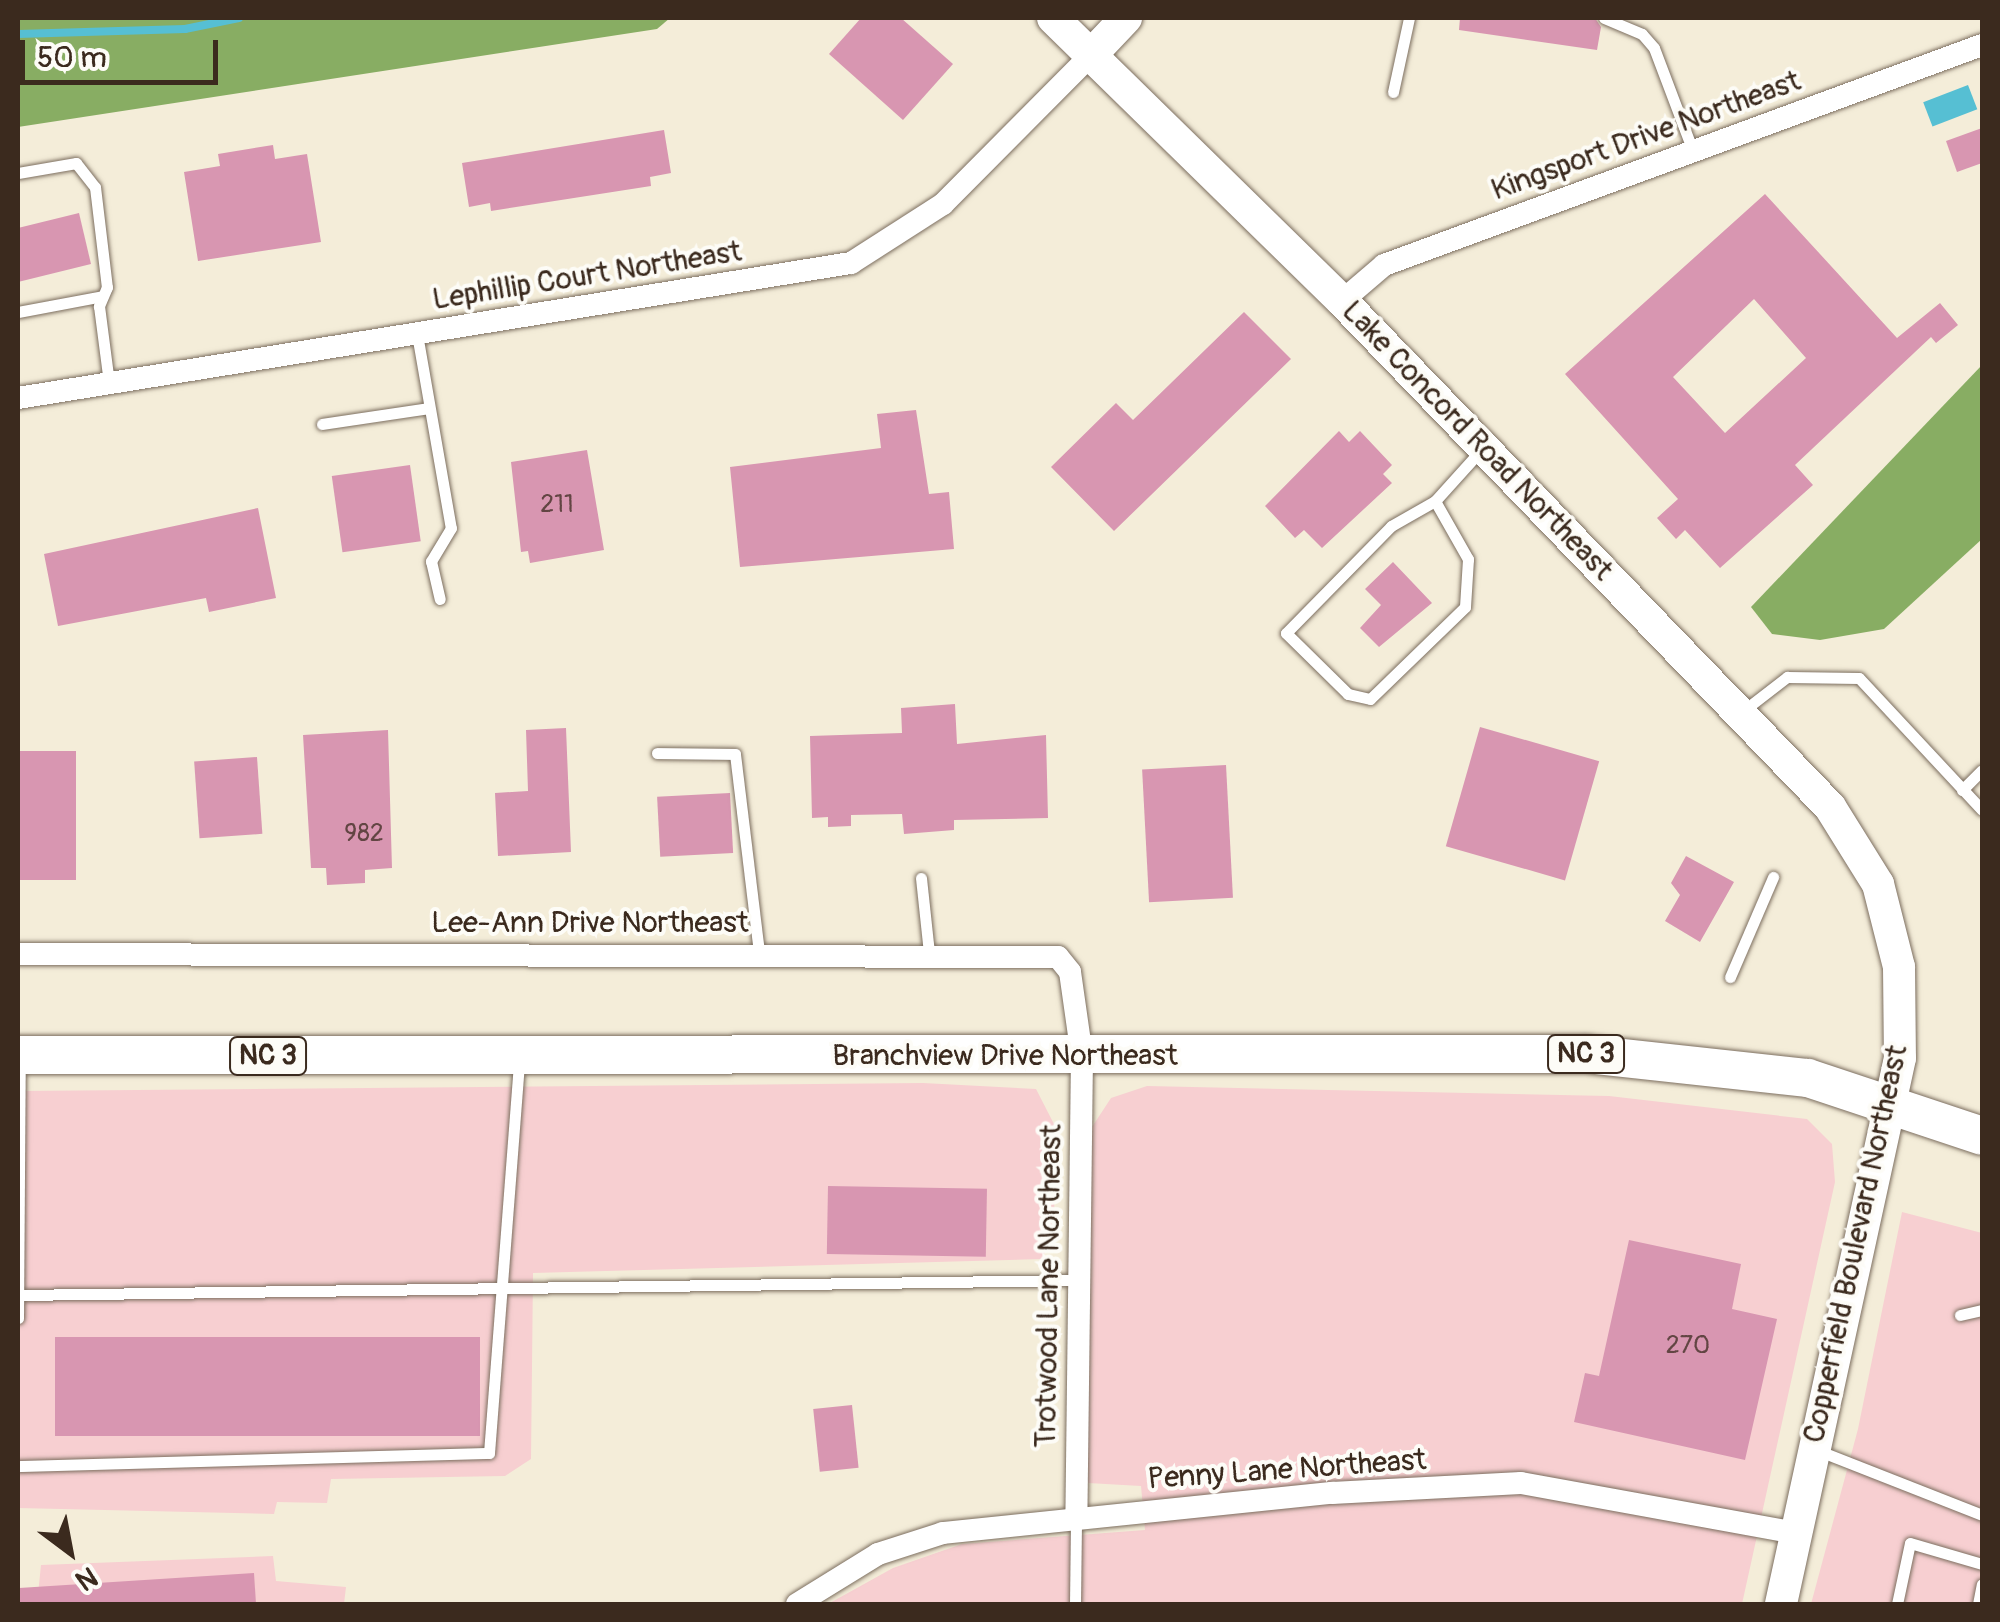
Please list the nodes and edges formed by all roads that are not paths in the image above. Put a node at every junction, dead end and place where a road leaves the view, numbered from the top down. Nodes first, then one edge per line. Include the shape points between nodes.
1 (1053, 18) edge
2 (1126, 18) edge
3 (1604, 18) edge
4 (1407, 22) edge
5 (1982, 45) edge
6 (1092, 56) junction
7 (1393, 92) dead end
8 (1693, 151) junction
9 (18, 174) edge
10 (104, 296) junction
11 (1342, 302) junction
12 (18, 312) edge
13 (417, 334) junction
14 (109, 383) junction
15 (18, 398) edge
16 (429, 408) junction
17 (322, 424) dead end
18 (1482, 449) junction
19 (1436, 501) junction
20 (440, 599) dead end
21 (1740, 714) junction
22 (657, 754) dead end
23 (1982, 770) edge
24 (1962, 790) junction
25 (1982, 810) edge
26 (1774, 877) dead end
27 (921, 878) dead end
28 (1878, 884) joint
29 (759, 953) junction
30 (929, 953) junction
31 (18, 954) edge
32 (1730, 977) dead end
33 (19, 1055) edge
34 (520, 1056) junction
35 (1082, 1056) junction
36 (1892, 1101) junction
37 (1982, 1136) edge
38 (1079, 1280) junction
39 (506, 1288) junction
40 (18, 1295) edge
41 (1982, 1310) edge
42 (1960, 1316) dead end
43 (18, 1318) edge
44 (1813, 1449) junction
45 (18, 1466) edge
46 (1982, 1515) edge
47 (1076, 1517) junction
48 (1795, 1533) junction
49 (1982, 1564) edge
50 (1982, 1584) edge
51 (797, 1604) edge
52 (1075, 1604) edge
53 (1781, 1604) edge
54 (1896, 1604) edge
55 (1978, 1604) edge

1 - 6 main road, Lake Concord Road Northeast
2 - 6 main road
3 - 8 lane via 1642,34 1667,71
4 - 7 lane
5 - 8 street, Kingsport Drive Northeast
6 - 11 main road, Lake Concord Road Northeast
6 - 13 street, Lephillip Court Northeast via 943,204 850,263
8 - 11 street, Kingsport Drive Northeast via 1384,265
9 - 10 lane via 76,163 87,170 95,187
10 - 12 lane
10 - 14 lane via 99,306
11 - 18 main road, Lake Concord Road Northeast
13 - 14 street, Lephillip Court Northeast
13 - 16 lane
14 - 15 street, Lephillip Court Northeast
16 - 17 lane
16 - 20 lane via 451,528 431,561
18 - 19 lane
18 - 21 main road, Lake Concord Road Northeast
19 - 19 lane via 1391,526 1286,633 1348,694 1370,698 1464,607 1468,559
21 - 24 lane via 1787,676 1859,678
21 - 28 main road, Lake Concord Road Northeast via 1830,807
22 - 29 lane via 735,754
23 - 24 lane
24 - 25 lane
26 - 32 lane
27 - 30 lane
28 - 36 main road, Copperfield Boulevard Northeast via 1899,967 1900,1058
29 - 30 street, Lee-Ann Drive Northeast
29 - 31 street, Lee-Ann Drive Northeast
30 - 35 street, Lee-Ann Drive Northeast via 1058,957 1070,972
33 - 34 main road, Branchview Drive Northeast / NC 3
33 - 40 lane
34 - 35 main road, Branchview Drive Northeast / NC 3
34 - 39 lane
35 - 36 main road, Branchview Drive Northeast / NC 3 via 1586,1054 1808,1078
35 - 38 street, Trotwood Lane Northeast
36 - 37 main road, Branchview Drive Northeast / NC 3
36 - 44 main road, Copperfield Boulevard Northeast
38 - 39 lane
38 - 47 street, Trotwood Lane Northeast
39 - 40 lane
39 - 45 lane via 489,1453
40 - 43 lane
41 - 42 lane
44 - 46 lane
44 - 48 main road, Copperfield Boulevard Northeast
47 - 48 street, Penny Lane Northeast via 1520,1483
47 - 51 street, Penny Lane Northeast via 943,1533 878,1554
47 - 52 lane
48 - 53 main road, Copperfield Boulevard Northeast
49 - 54 lane via 1910,1543
50 - 55 lane

